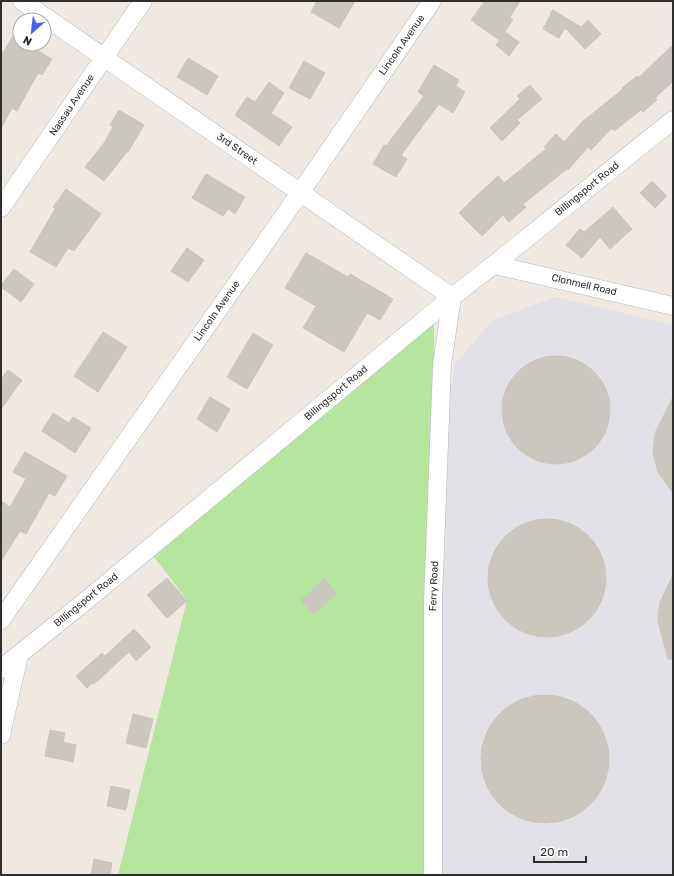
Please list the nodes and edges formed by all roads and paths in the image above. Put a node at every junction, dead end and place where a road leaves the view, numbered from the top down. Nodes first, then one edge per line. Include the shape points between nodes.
1 (22, 1) edge
2 (143, 1) edge
3 (432, 1) edge
4 (104, 58) junction
5 (673, 120) edge
6 (300, 193) junction
7 (1, 208) edge
8 (495, 264) junction
9 (452, 297) junction
10 (673, 306) edge
11 (1, 620) edge
12 (19, 655) junction
13 (1, 669) edge
14 (1, 736) edge
15 (433, 875) edge

1 - 4 street, 3rd Street
2 - 4 street, Nassau Avenue
3 - 6 street, Lincoln Avenue
4 - 6 street, 3rd Street
4 - 7 street, Nassau Avenue
5 - 8 street, Billingsport Road
6 - 9 street, 3rd Street
6 - 11 street, Lincoln Avenue
8 - 9 street, Billingsport Road
8 - 10 street, Clonmell Road
9 - 12 street, Billingsport Road
9 - 15 street, Ferry Road via 442,365 433,602
12 - 13 street, Billingsport Road
12 - 14 street

